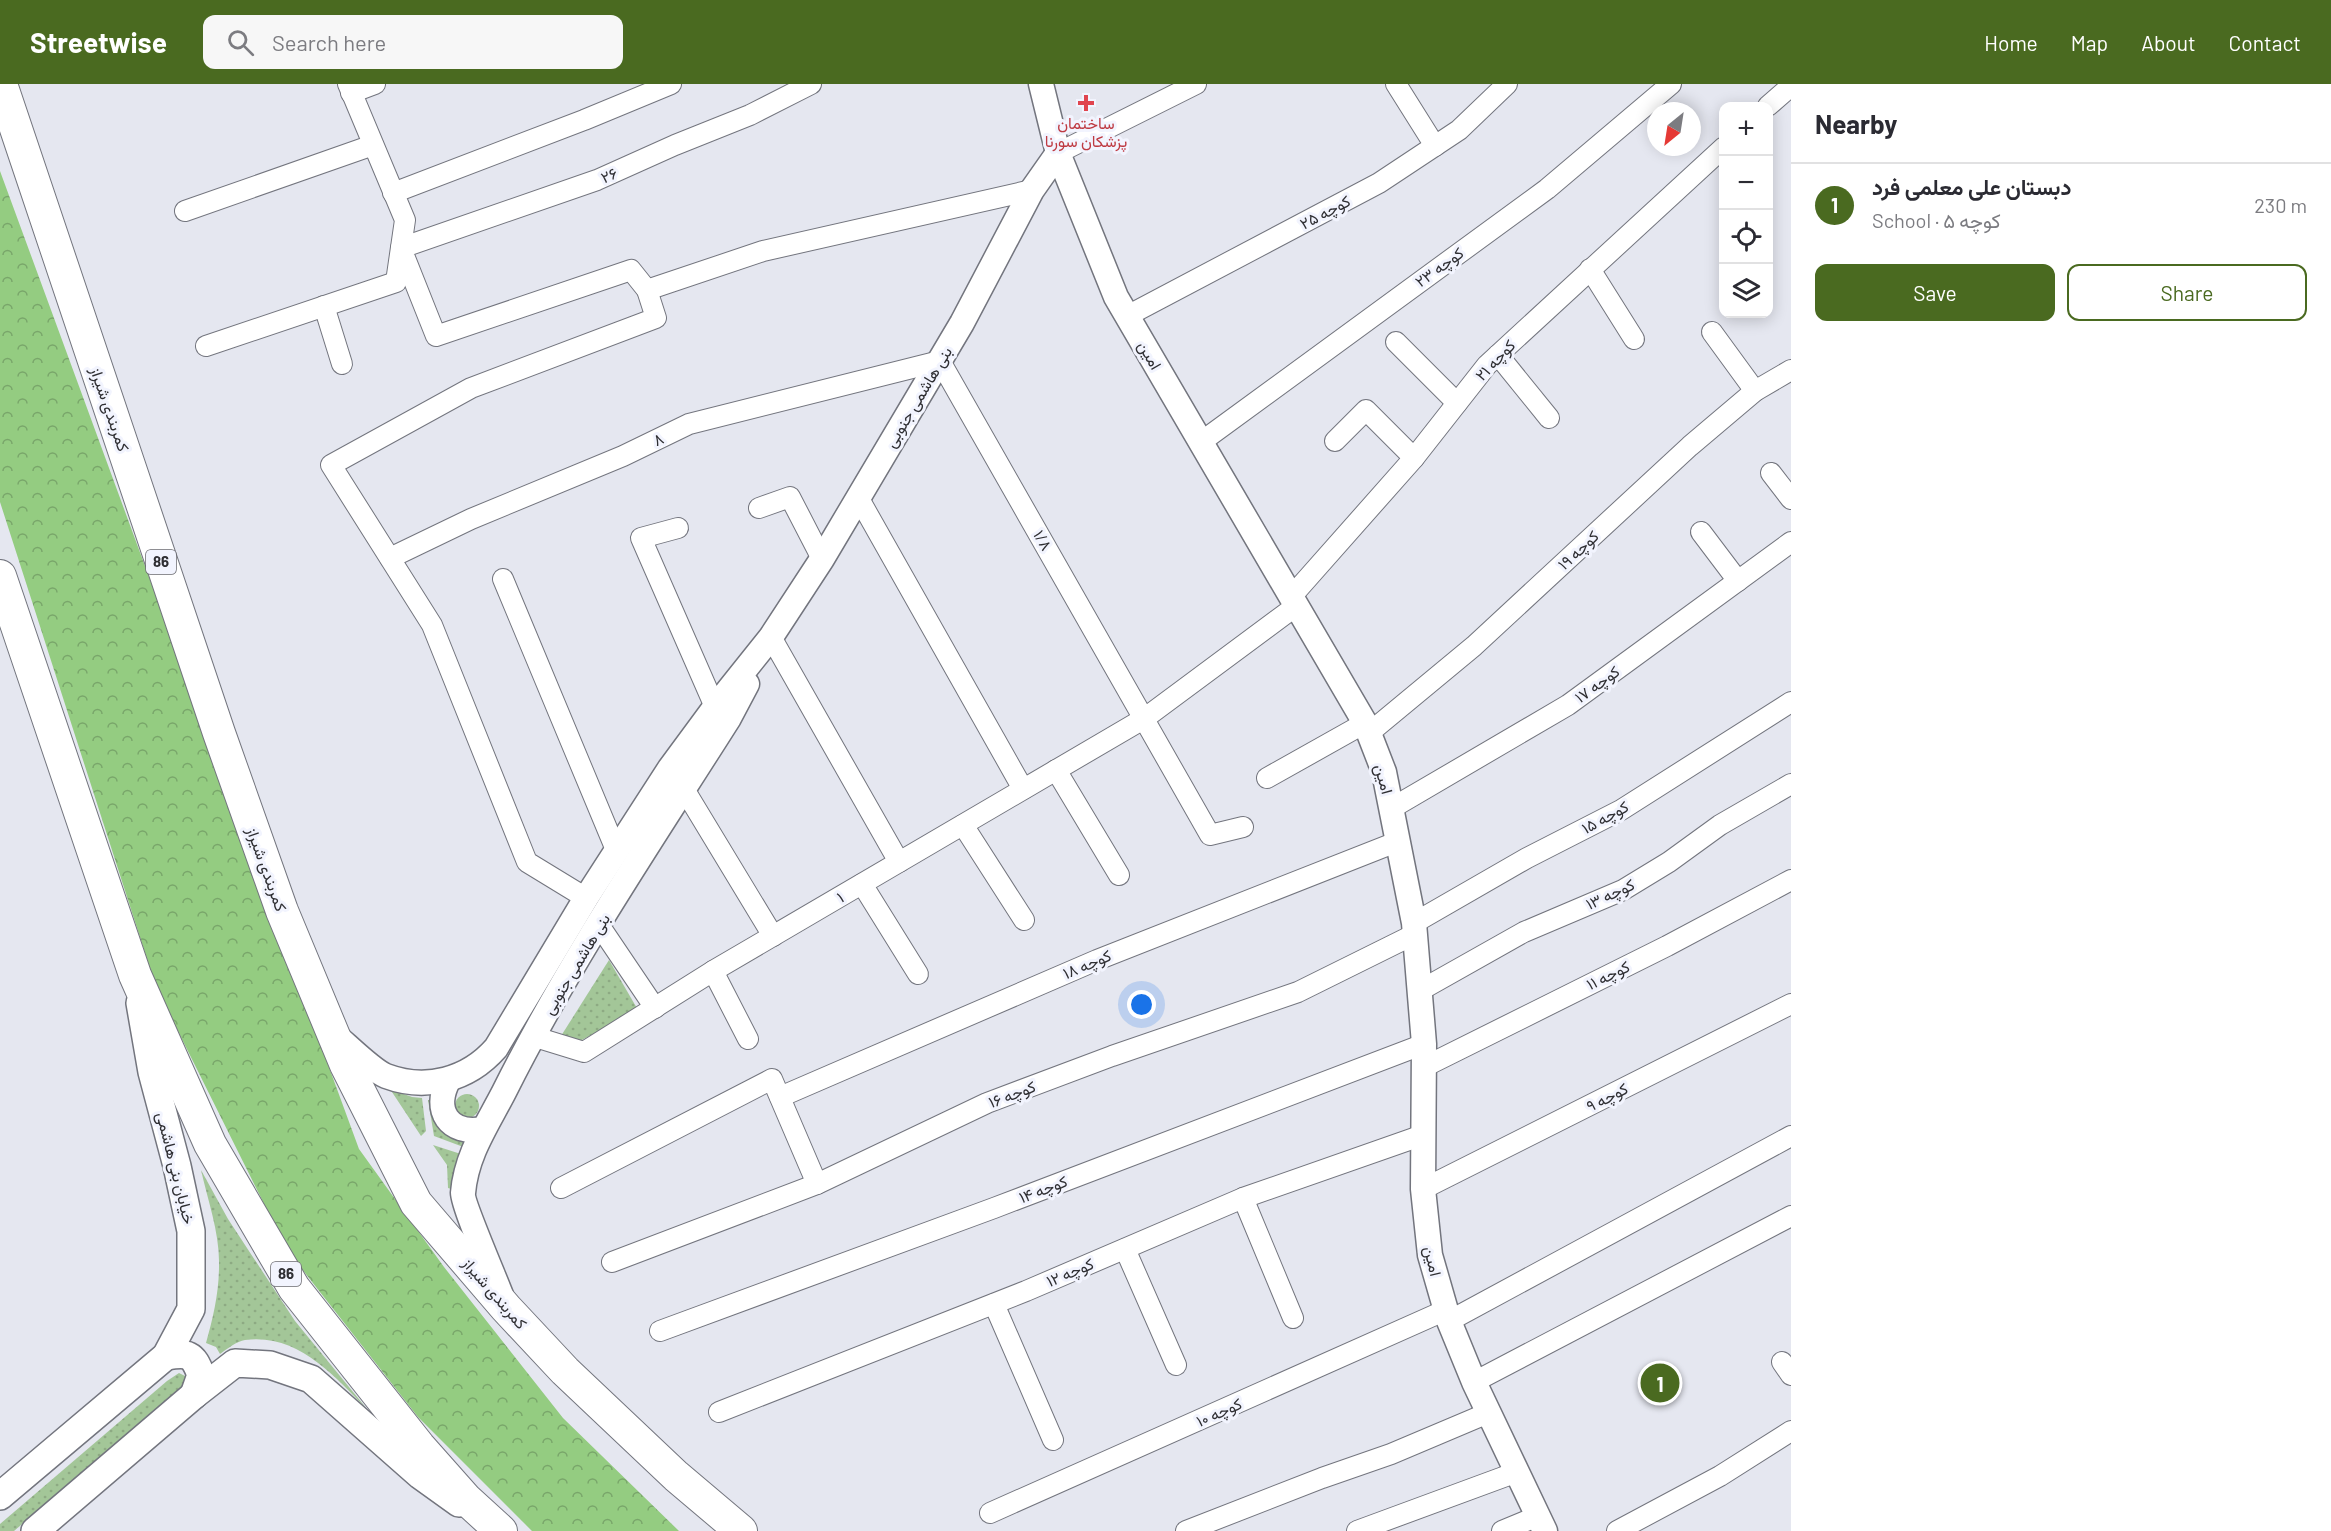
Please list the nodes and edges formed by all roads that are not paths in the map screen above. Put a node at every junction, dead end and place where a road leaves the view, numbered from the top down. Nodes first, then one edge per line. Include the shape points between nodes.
1 (1, 84) edge
2 (375, 84) edge
3 (671, 84) edge
4 (811, 84) edge
5 (1041, 84) edge
6 (1196, 84) edge
7 (1396, 84) edge
8 (1508, 84) edge
9 (1671, 84) edge
10 (1791, 86) edge
11 (350, 88) edge
12 (10, 99) edge
13 (1773, 102) edge
14 (373, 145) junction
15 (1435, 146) junction
16 (1719, 152) edge
17 (1058, 153) junction
18 (1032, 190) junction
19 (393, 193) junction
20 (185, 211) dead end
21 (401, 248) junction
22 (1590, 269) junction
23 (647, 290) junction
24 (324, 306) junction
25 (1127, 316) junction
26 (1712, 332) dead end
27 (1634, 339) dead end
28 (1396, 342) dead end
29 (206, 346) dead end
30 (1498, 355) junction
31 (940, 361) junction
32 (342, 364) dead end
33 (1791, 370) edge
34 (1755, 391) junction
35 (1457, 403) junction
36 (1549, 418) dead end
37 (1335, 441) dead end
38 (1201, 442) junction
39 (1414, 458) junction
40 (1771, 473) dead end
41 (858, 497) junction
42 (1791, 499) edge
43 (759, 508) dead end
44 (678, 528) dead end
45 (1701, 532) dead end
46 (1791, 542) edge
47 (390, 558) junction
48 (822, 559) junction
49 (0, 576) edge
50 (503, 579) dead end
51 (1738, 581) junction
52 (1293, 601) junction
53 (771, 637) junction
54 (1791, 702) edge
55 (715, 707) junction
56 (1145, 718) junction
57 (1367, 728) junction
58 (1056, 770) junction
59 (1267, 778) dead end
60 (1791, 784) edge
61 (684, 789) junction
62 (1023, 789) junction
63 (1392, 808) junction
64 (963, 825) junction
65 (1243, 827) dead end
66 (1399, 841) junction
67 (616, 850) junction
68 (899, 862) junction
69 (1119, 875) dead end
70 (1791, 880) edge
71 (862, 884) junction
72 (586, 898) junction
73 (1024, 920) dead end
74 (599, 925) junction
75 (1415, 929) junction
76 (773, 936) junction
77 (713, 971) junction
78 (918, 974) dead end
79 (135, 975) junction
80 (1421, 990) junction
81 (1791, 1004) edge
82 (655, 1008) junction
83 (334, 1035) junction
84 (532, 1036) junction
85 (748, 1039) dead end
86 (1424, 1055) junction
87 (448, 1081) junction
88 (780, 1097) junction
89 (483, 1129) junction
90 (1423, 1135) junction
91 (1791, 1136) edge
92 (817, 1184) junction
93 (561, 1188) dead end
94 (1423, 1190) junction
95 (1243, 1198) junction
96 (1791, 1216) edge
97 (1125, 1249) junction
98 (612, 1262) dead end
99 (994, 1304) junction
100 (506, 1308) junction
101 (1448, 1315) junction
102 (1293, 1318) dead end
103 (660, 1331) dead end
104 (166, 1356) junction
105 (1176, 1365) dead end
106 (1474, 1382) junction
107 (194, 1395) junction
108 (719, 1412) dead end
109 (1488, 1413) junction
110 (1791, 1431) edge
111 (1053, 1440) dead end
112 (1517, 1472) junction
113 (0, 1496) edge
114 (990, 1513) dead end
115 (1542, 1524) edge
116 (35, 1531) edge
117 (500, 1531) edge
118 (741, 1531) edge
119 (1186, 1531) edge
120 (1358, 1531) edge
121 (1502, 1531) edge
122 (1617, 1531) edge

1 - 12 highway, کمربندی شیراز / 86
2 - 11 street
3 - 19 street
4 - 21 street, ۲۶ via 750,115 597,180
5 - 17 street, امین
6 - 17 street
7 - 15 street
8 - 15 street, کوچه ۲۵ via 1459,130
9 - 38 street, کوچه ۲۳ via 1547,189
10 - 13 street
11 - 14 street
12 - 83 highway, کمربندی شیراز / 86 via 226,755 282,911
14 - 19 street
14 - 20 street
15 - 25 street, کوچه ۲۵ via 1379,183
16 - 22 street, کوچه ۲۱
17 - 18 street, بنی هاشمی جنوبی
17 - 25 street, امین
18 - 23 street via 763,251
18 - 31 street, بنی هاشمی جنوبی
19 - 21 street via 405,220
21 - 23 street via 436,336 631,270
21 - 24 street via 396,282
22 - 27 street
22 - 30 street, کوچه ۲۱
23 - 47 street via 656,318 471,388 331,465
24 - 29 street
24 - 32 street
25 - 38 street, امین
26 - 34 street
28 - 35 street
30 - 35 street, کوچه ۲۱
30 - 36 street
31 - 41 street, بنی هاشمی جنوبی
31 - 47 street, ۸ via 689,424
31 - 56 street, ۱/۸
33 - 34 street, کوچه ۱۹
34 - 57 street, کوچه ۱۹ via 1474,646
35 - 39 street, کوچه ۲۱
37 - 39 street via 1366,410
38 - 52 street, امین
39 - 52 street, کوچه ۲۱
40 - 42 street
41 - 48 street, بنی هاشمی جنوبی
41 - 62 street
43 - 48 street via 790,497
44 - 55 street via 641,538
45 - 51 street
46 - 51 street, کوچه ۱۷
47 - 72 street via 432,626 527,862
48 - 53 street, بنی هاشمی جنوبی
49 - 79 highway, 86
50 - 67 street
51 - 63 street, کوچه ۱۷ via 1568,705
52 - 56 street, کوچه ۲۱
52 - 57 street, امین
53 - 55 street, بنی هاشمی جنوبی
53 - 61 street, بنی هاشمی جنوبی via 729,718
53 - 68 street
54 - 75 street, کوچه ۱۵ via 1621,810 1527,858
55 - 67 street, بنی هاشمی جنوبی
56 - 58 street, ۱
56 - 65 street, ۱/۸ via 1210,835
57 - 59 street, کوچه ۱۹
57 - 63 street, امین via 1384,772
58 - 62 street, ۱
58 - 69 street
60 - 80 street, کوچه ۱۳ via 1720,825 1623,890 1524,932
61 - 74 street, بنی هاشمی جنوبی
61 - 76 street
62 - 64 street, ۱
63 - 66 street, امین
64 - 68 street, ۱
64 - 73 street
66 - 75 street, امین
66 - 88 street, کوچه ۱۸ via 1097,960
67 - 72 street, بنی هاشمی جنوبی
68 - 71 street, ۱
70 - 86 street, کوچه ۱۱ via 1667,946
71 - 76 street, ۱
71 - 78 street
72 - 87 street, بنی هاشمی جنوبی via 496,1048 486,1059
74 - 82 street
74 - 84 street, بنی هاشمی جنوبی
75 - 80 street, امین
75 - 92 street, کوچه ۱۶ via 1298,992 987,1104
76 - 77 street, ۱
77 - 82 street, ۱
77 - 85 street
79 - 104 main road, خیابان بنی هاشمی via 152,1072 191,1232 191,1309
79 - 117 highway, 86 via 210,1144 294,1288 419,1446
80 - 86 street, امین
81 - 94 street, کوچه ۹
82 - 84 street, ۱ via 584,1052
83 - 87 street, بنی هاشمی جنوبی via 384,1076 416,1083
83 - 100 highway, کمربندی شیراز / 86 via 416,1203
84 - 89 street, بنی هاشمی جنوبی
86 - 90 street, امین
86 - 103 street, کوچه ۱۴
87 - 89 street via 441,1103 444,1114 462,1129
88 - 92 street
88 - 93 street via 772,1079
89 - 100 street, بنی هاشمی جنوبی via 467,1165 462,1196
90 - 94 street, امین
90 - 95 street, کوچه ۱۲
91 - 101 street, کوچه ۱۰
92 - 98 street, کوچه ۱۶
94 - 101 street, امین via 1430,1255
95 - 97 street, کوچه ۱۲
95 - 102 street
96 - 106 street
97 - 99 street, کوچه ۱۲
97 - 105 street
99 - 108 street, کوچه ۱۲
99 - 111 street
100 - 118 highway, کمربندی شیراز / 86 via 565,1371 676,1476
101 - 106 street, امین
101 - 114 street, کوچه ۱۰
104 - 107 main road via 184,1354 195,1360 201,1375
104 - 113 main road, خیابان بنی هاشمی
106 - 109 street, امین
107 - 116 main road
107 - 117 main road via 235,1363 270,1365 311,1379 420,1475
109 - 112 street, امین
109 - 119 street
110 - 122 street via 1720,1476
112 - 115 street, امین
112 - 120 street
115 - 121 street

